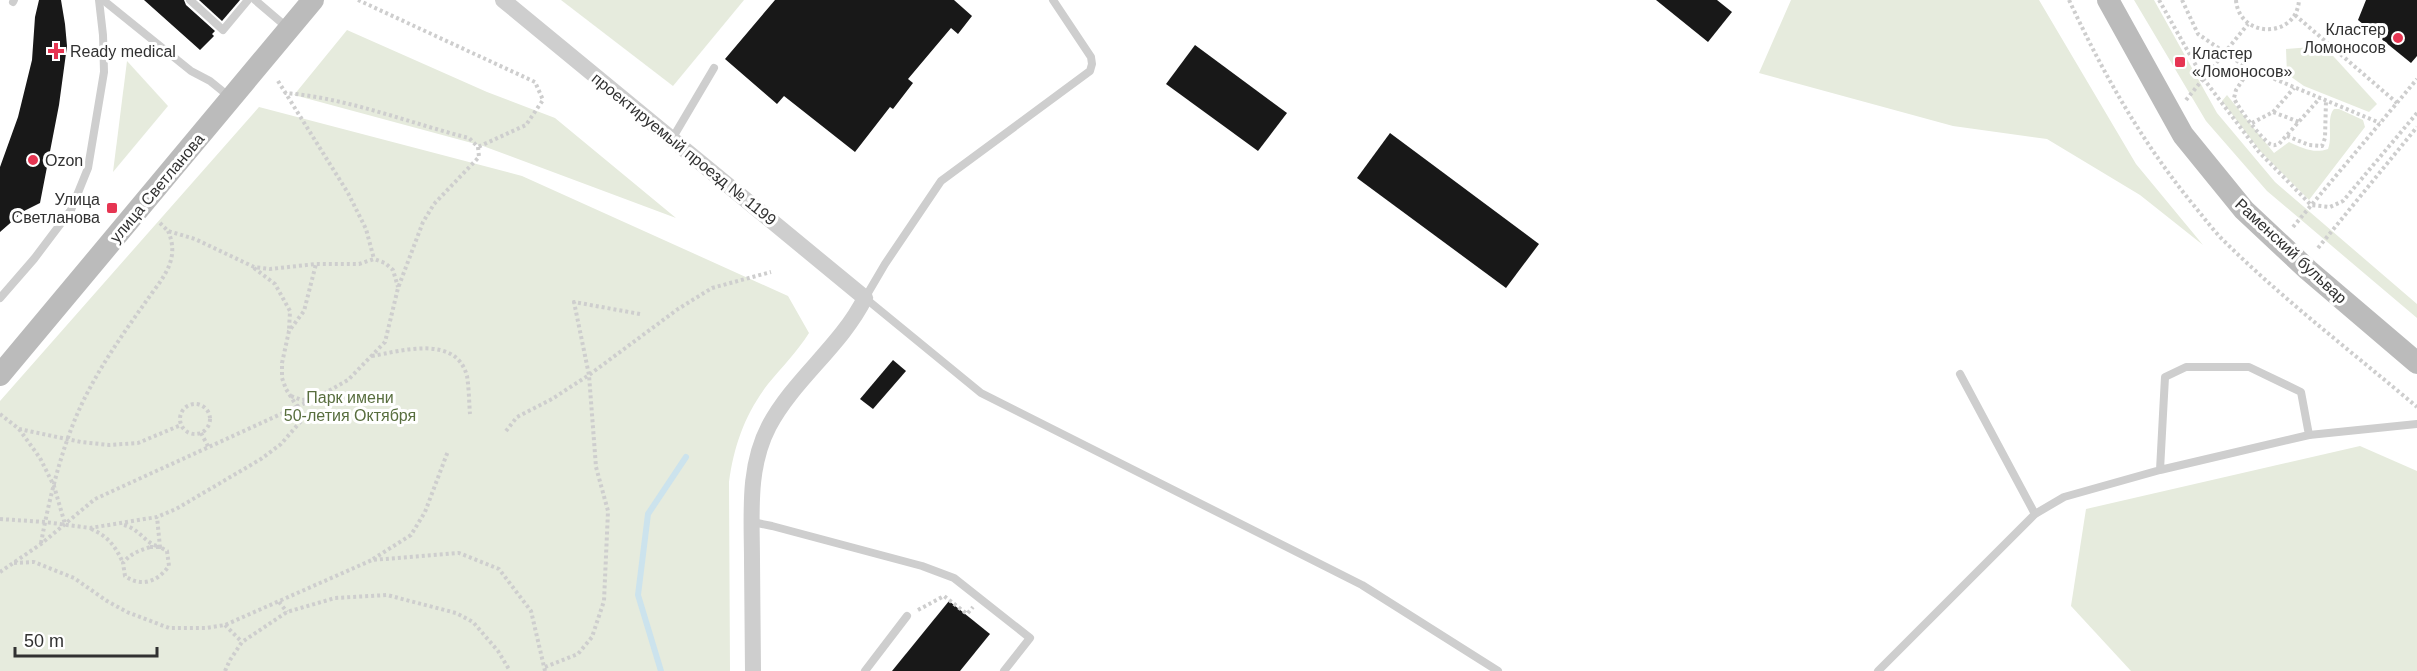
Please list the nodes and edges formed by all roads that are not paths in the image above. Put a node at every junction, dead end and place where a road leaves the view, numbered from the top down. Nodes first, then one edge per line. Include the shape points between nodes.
1 (99, 0) edge
2 (104, 0) edge
3 (190, 0) edge
4 (248, 0) edge
5 (255, 0) edge
6 (313, 0) edge
7 (503, 0) edge
8 (1053, 0) edge
9 (2108, 0) edge
10 (289, 29) junction
11 (714, 68) dead end
12 (232, 99) junction
13 (672, 139) junction
14 (0, 298) edge
15 (865, 298) junction
16 (2417, 363) edge
17 (0, 375) edge
18 (1960, 375) dead end
19 (2417, 424) edge
20 (2309, 435) junction
21 (2160, 470) junction
22 (2034, 514) junction
23 (752, 522) junction
24 (907, 616) road end
25 (753, 671) edge
26 (865, 671) edge
27 (1004, 671) edge
28 (1498, 671) edge
29 (1878, 671) edge

1 - 14 lane via 104,72 88,168 71,210
2 - 12 lane
3 - 4 lane via 223,30
5 - 10 lane
6 - 10 street, улица Светланова
7 - 13 street, проектируемый проезд № 1199
8 - 15 lane via 1091,57 1090,70 941,181
9 - 16 street, Раменский бульвар via 2183,135 2244,210
10 - 12 street, улица Светланова
11 - 13 lane
12 - 17 street, улица Светланова
13 - 15 street, проектируемый проезд № 1199
15 - 23 street via 849,326 791,393 769,426 757,456 751,491
15 - 28 lane via 981,393 1362,585
18 - 22 lane
19 - 20 lane
20 - 21 lane
20 - 21 lane via 2301,393 2249,367 2187,367 2165,377
21 - 22 lane via 2064,497
22 - 29 lane
23 - 25 street
23 - 27 lane via 922,566 954,579 1030,638
24 - 26 lane

